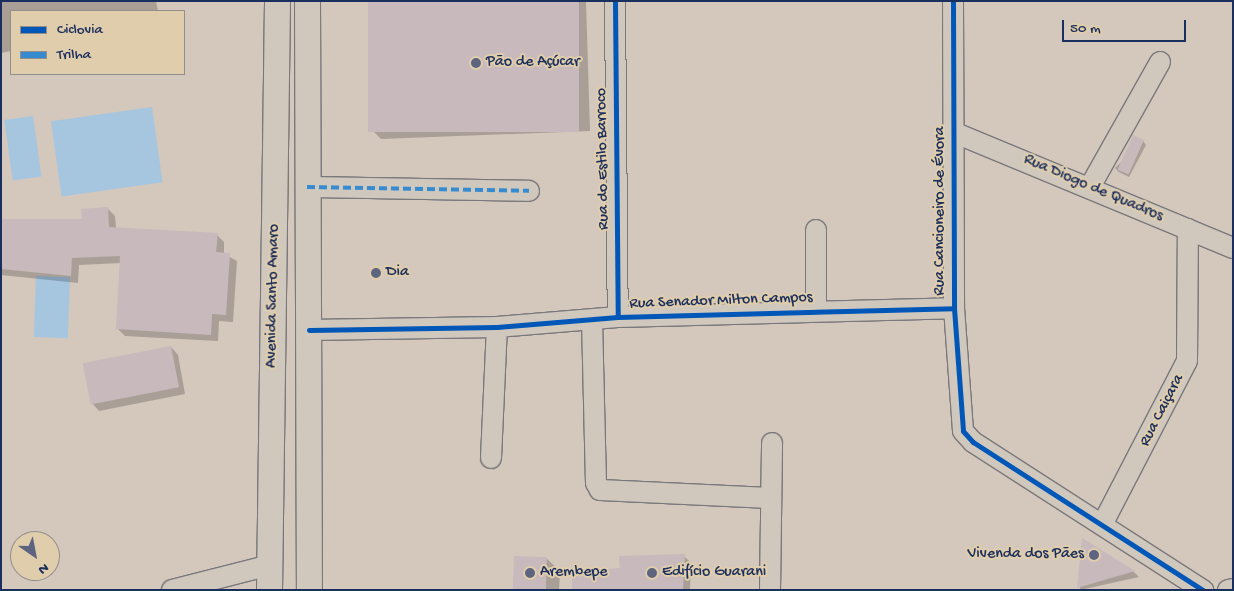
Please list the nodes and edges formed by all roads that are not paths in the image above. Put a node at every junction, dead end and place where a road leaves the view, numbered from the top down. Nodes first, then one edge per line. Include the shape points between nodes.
1 (278, 1) edge
2 (307, 1) edge
3 (615, 1) edge
4 (953, 1) edge
5 (1160, 62) dead end
6 (953, 132) junction
7 (1090, 185) junction
8 (307, 186) junction
9 (529, 191) dead end
10 (1188, 229) junction
11 (816, 230) dead end
12 (1233, 248) edge
13 (954, 308) junction
14 (816, 311) junction
15 (618, 317) junction
16 (592, 320) junction
17 (497, 327) junction
18 (309, 330) junction
19 (772, 443) dead end
20 (492, 458) dead end
21 (770, 498) junction
22 (1103, 523) junction
23 (270, 565) junction
24 (1233, 589) edge
25 (172, 590) edge
26 (269, 590) edge
27 (310, 590) edge
28 (770, 590) edge
29 (1203, 590) edge
30 (1228, 590) edge

1 - 23 main road, Avenida Santo Amaro
2 - 8 main road, Avenida Santo Amaro
3 - 15 street, Rua do Estilo Barroco
4 - 6 street, Rua Cancioneiro de Évora
5 - 7 street
6 - 7 street, Rua Diogo de Quadros
6 - 13 street, Rua Cancioneiro de Évora
7 - 10 street, Rua Diogo de Quadros
8 - 9 street
8 - 18 main road, Avenida Santo Amaro
10 - 12 street, Rua Diogo de Quadros
10 - 22 street, Rua Caiçara via 1185,368
11 - 14 street
13 - 14 street, Rua Senador Milton Campos
13 - 22 street, Rua Cancioneiro de Évora via 963,431 973,442
14 - 15 street, Rua Senador Milton Campos
15 - 16 street, Rua Senador Milton Campos
16 - 17 street, Rua Senador Milton Campos
16 - 21 street via 596,483 600,490
17 - 18 street, Rua Senador Milton Campos
17 - 20 street
18 - 27 main road, Avenida Santo Amaro
19 - 21 street
21 - 28 street
22 - 29 street, Rua Cancioneiro de Évora
23 - 25 street
23 - 26 main road, Avenida Santo Amaro
24 - 30 street

